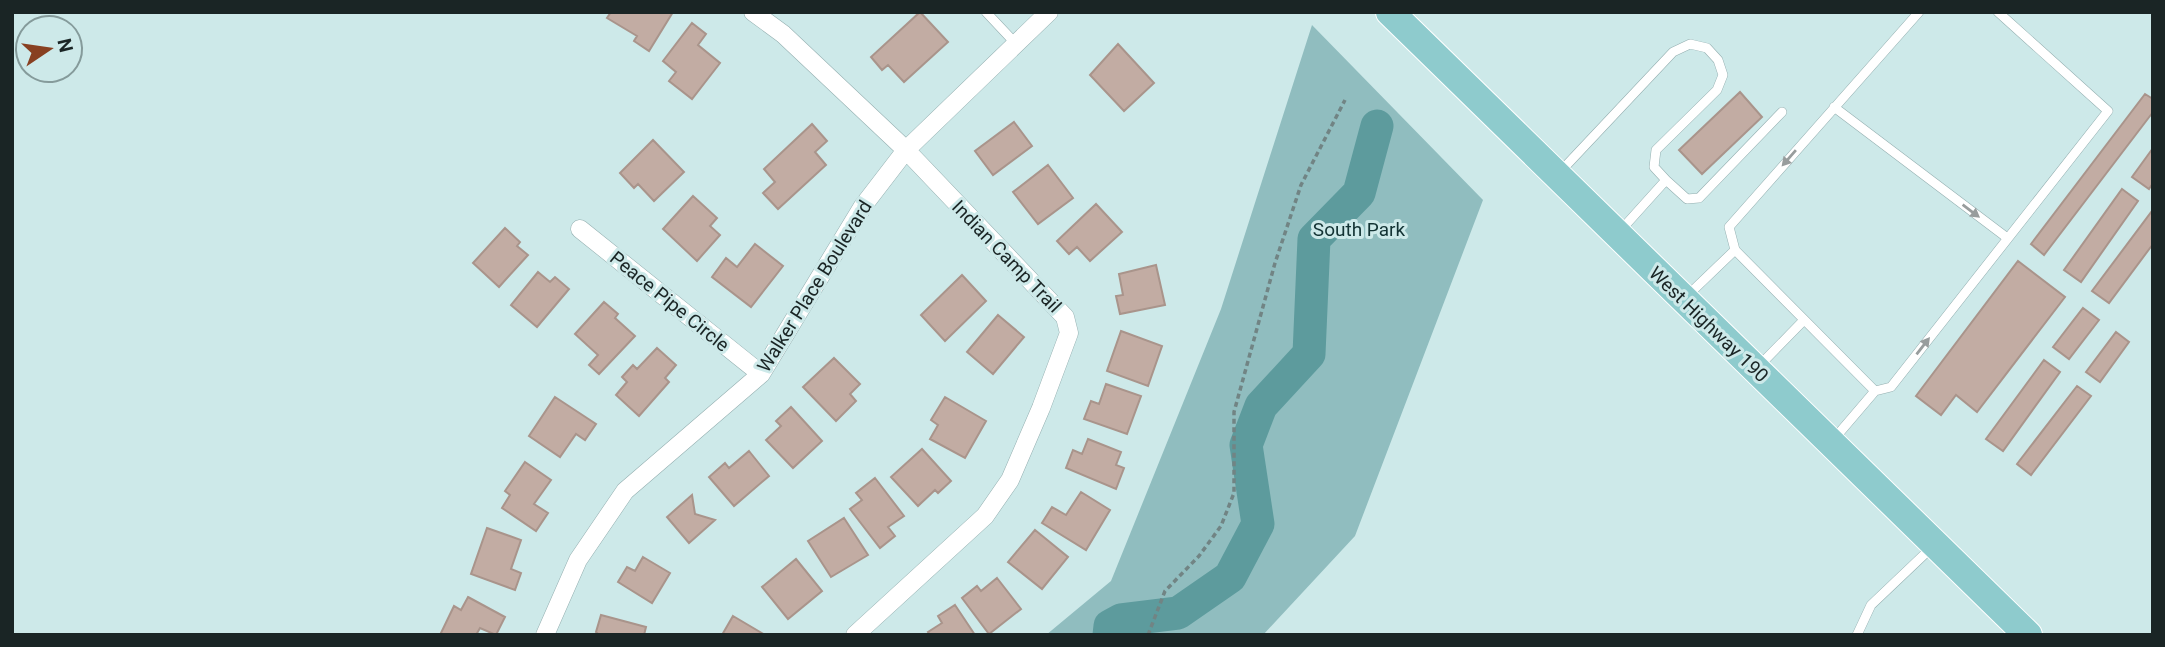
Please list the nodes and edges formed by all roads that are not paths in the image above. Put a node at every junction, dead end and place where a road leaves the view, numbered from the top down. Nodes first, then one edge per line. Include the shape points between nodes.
1 (753, 12) edge
2 (986, 12) edge
3 (1049, 12) edge
4 (1390, 12) edge
5 (1919, 12) edge
6 (1998, 12) edge
7 (1016, 44) junction
8 (1834, 107) junction
9 (1782, 112) dead end
10 (906, 150) junction
11 (1557, 175) junction
12 (1666, 180) junction
13 (579, 229) dead end
14 (1618, 234) junction
15 (2006, 237) junction
16 (1735, 250) junction
17 (1684, 299) junction
18 (1804, 320) junction
19 (1756, 369) junction
20 (761, 373) junction
21 (1875, 391) junction
22 (1831, 443) junction
23 (1935, 544) junction
24 (545, 635) edge
25 (855, 635) edge
26 (1857, 635) edge
27 (2028, 635) edge

1 - 10 street, Indian Camp Trail via 783,34
2 - 7 lane
3 - 7 street, Walker Place Boulevard
4 - 11 main road, West Highway 190
5 - 8 lane
6 - 15 lane via 2108,111
7 - 10 street, Walker Place Boulevard
8 -> 15 lane
8 -> 16 lane via 1729,227
9 - 12 lane via 1699,198 1687,199
10 - 20 street, Walker Place Boulevard via 863,206
10 - 25 street, Indian Camp Trail via 1065,317 1069,332 1010,480 985,516
11 - 12 lane via 1672,52 1690,44 1707,48 1723,75 1717,90 1656,150 1654,167
11 - 14 main road, West Highway 190
12 - 14 lane
13 - 20 street, Peace Pipe Circle
14 - 17 main road, West Highway 190
21 -> 15 lane via 1891,387
16 - 17 lane
16 - 18 lane
17 - 19 main road, West Highway 190
18 - 19 lane
18 - 21 lane
19 - 22 main road, West Highway 190
20 - 24 street, Walker Place Boulevard via 625,491 578,560
21 - 22 lane
22 - 23 main road, West Highway 190
23 - 26 lane via 1871,605
23 - 27 main road, West Highway 190

